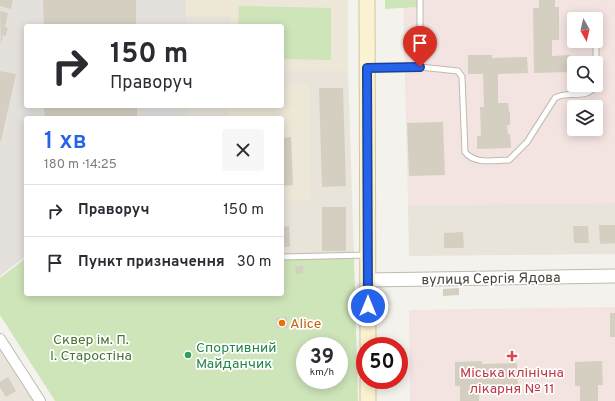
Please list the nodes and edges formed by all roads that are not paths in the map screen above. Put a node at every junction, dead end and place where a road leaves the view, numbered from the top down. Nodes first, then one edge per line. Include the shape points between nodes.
1 (367, 0) edge
2 (420, 0) edge
3 (420, 67) junction
4 (367, 68) junction
5 (592, 92) edge
6 (368, 255) junction
7 (284, 258) edge
8 (615, 276) edge
9 (368, 280) junction
10 (368, 337) edge
11 (0, 339) edge
12 (368, 389) edge
13 (40, 401) edge
14 (368, 401) edge

1 - 4 main road
2 - 3 lane
3 - 4 lane
3 - 5 lane via 450,69 458,71 462,77 465,152 470,158 478,161 509,160 527,142 555,98 560,95
4 - 6 main road
6 - 7 lane
6 - 9 main road
8 - 9 street, вулиця Сергія Ядова
9 - 10 main road
11 - 13 street
12 - 14 main road

